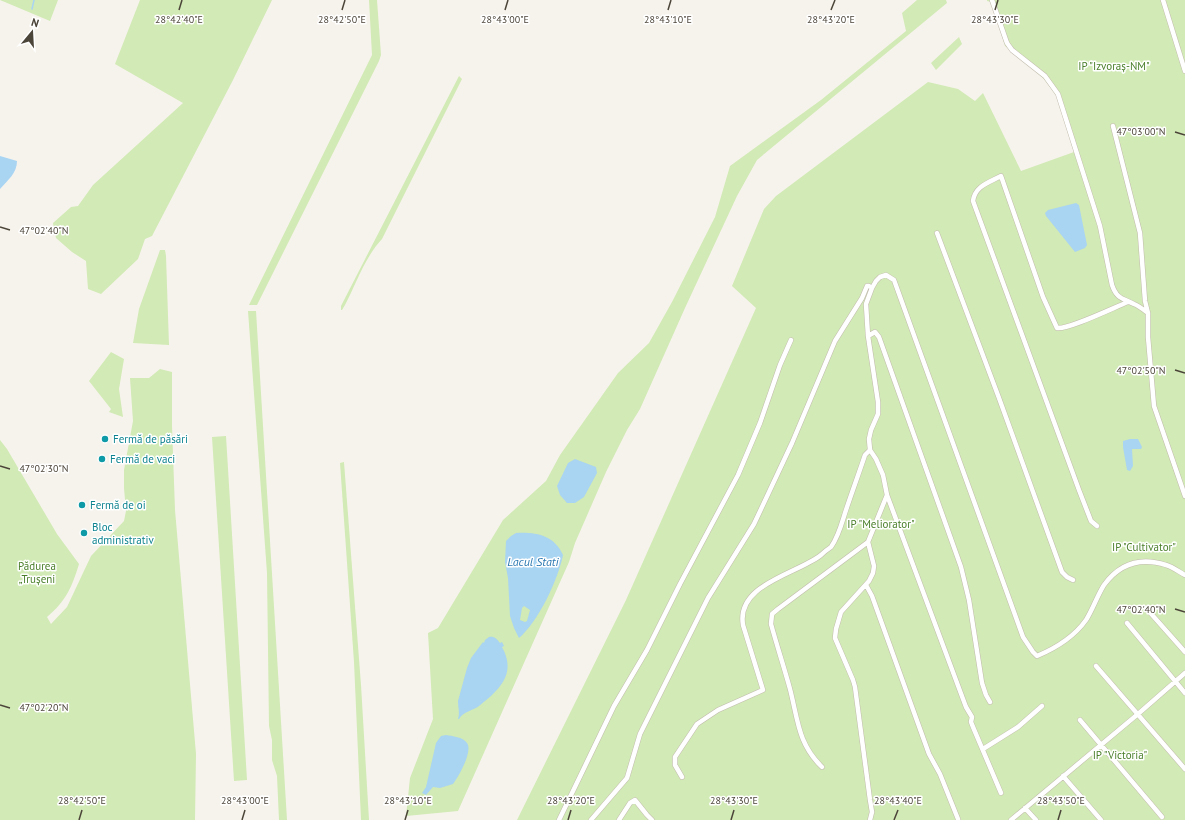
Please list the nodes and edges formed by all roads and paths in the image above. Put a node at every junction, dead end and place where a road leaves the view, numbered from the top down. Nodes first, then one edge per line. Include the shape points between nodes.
1 (992, 0) edge
2 (1163, 0) edge
3 (1185, 71) edge
4 (1113, 126) dead end
5 (936, 233) dead end
6 (872, 288) junction
7 (1128, 302) junction
8 (1148, 313) junction
9 (868, 336) junction
10 (791, 340) dead end
11 (870, 450) junction
12 (888, 494) junction
13 (1185, 496) edge
14 (1097, 526) dead end
15 (868, 542) junction
16 (1185, 575) edge
17 (1073, 580) dead end
18 (866, 585) junction
19 (1146, 608) dead end
20 (1127, 623) dead end
21 (1185, 652) edge
22 (1096, 666) dead end
23 (1185, 672) edge
24 (1175, 681) junction
25 (1185, 693) edge
26 (990, 702) dead end
27 (1042, 706) dead end
28 (1138, 714) junction
29 (1080, 720) dead end
30 (1101, 745) junction
31 (983, 749) junction
32 (822, 767) dead end
33 (1185, 769) edge
34 (1063, 776) junction
35 (682, 777) dead end
36 (1001, 793) dead end
37 (1025, 808) junction
38 (1162, 817) dead end
39 (958, 819) edge
40 (560, 820) edge
41 (591, 820) edge
42 (620, 820) edge
43 (652, 820) edge
44 (870, 820) edge
45 (1011, 820) edge
46 (1036, 820) edge
47 (1101, 820) edge

1 - 7 street via 1007,43 1012,50 1045,76 1058,94 1100,226 1112,285 1118,297
2 - 3 street
4 - 8 street via 1140,233
5 - 17 street via 1062,572
6 - 9 street via 866,304
6 - 16 street via 880,277 886,275 894,280 1020,630 1032,652 1037,656 1068,639 1087,619 1104,585 1120,568 1143,560 1167,565
6 - 41 street via 867,286 835,341 754,524 708,598 640,734 627,778
7 - 8 street
7 - 14 street via 1071,325 1056,328 1001,176 974,193 973,201 1091,521
8 - 13 street via 1154,406
9 - 11 street via 878,402 878,414 869,439
9 - 26 street via 876,332 879,337 961,567 982,683
10 - 40 street via 738,476 647,650 614,706
11 - 12 street via 883,475
11 - 35 street via 865,455 839,532 831,547 820,556 768,582 744,605 741,616 743,625 763,690 718,710 697,724 675,756 674,765
12 - 15 street
12 - 31 street
15 - 18 street via 874,566
15 - 32 street via 772,614 770,624 800,732 806,748
18 - 39 street via 929,754
18 - 44 street via 841,612 835,638 855,687 872,812
19 - 21 street
20 - 24 street
22 - 28 street
23 - 24 street
24 - 25 street
24 - 28 street
27 - 31 street via 1018,727
28 - 30 street
28 - 33 street
29 - 30 street
30 - 34 street
30 - 38 street
31 - 36 street
34 - 37 street
34 - 47 street
37 - 45 street
37 - 46 street
42 - 43 street via 635,800

